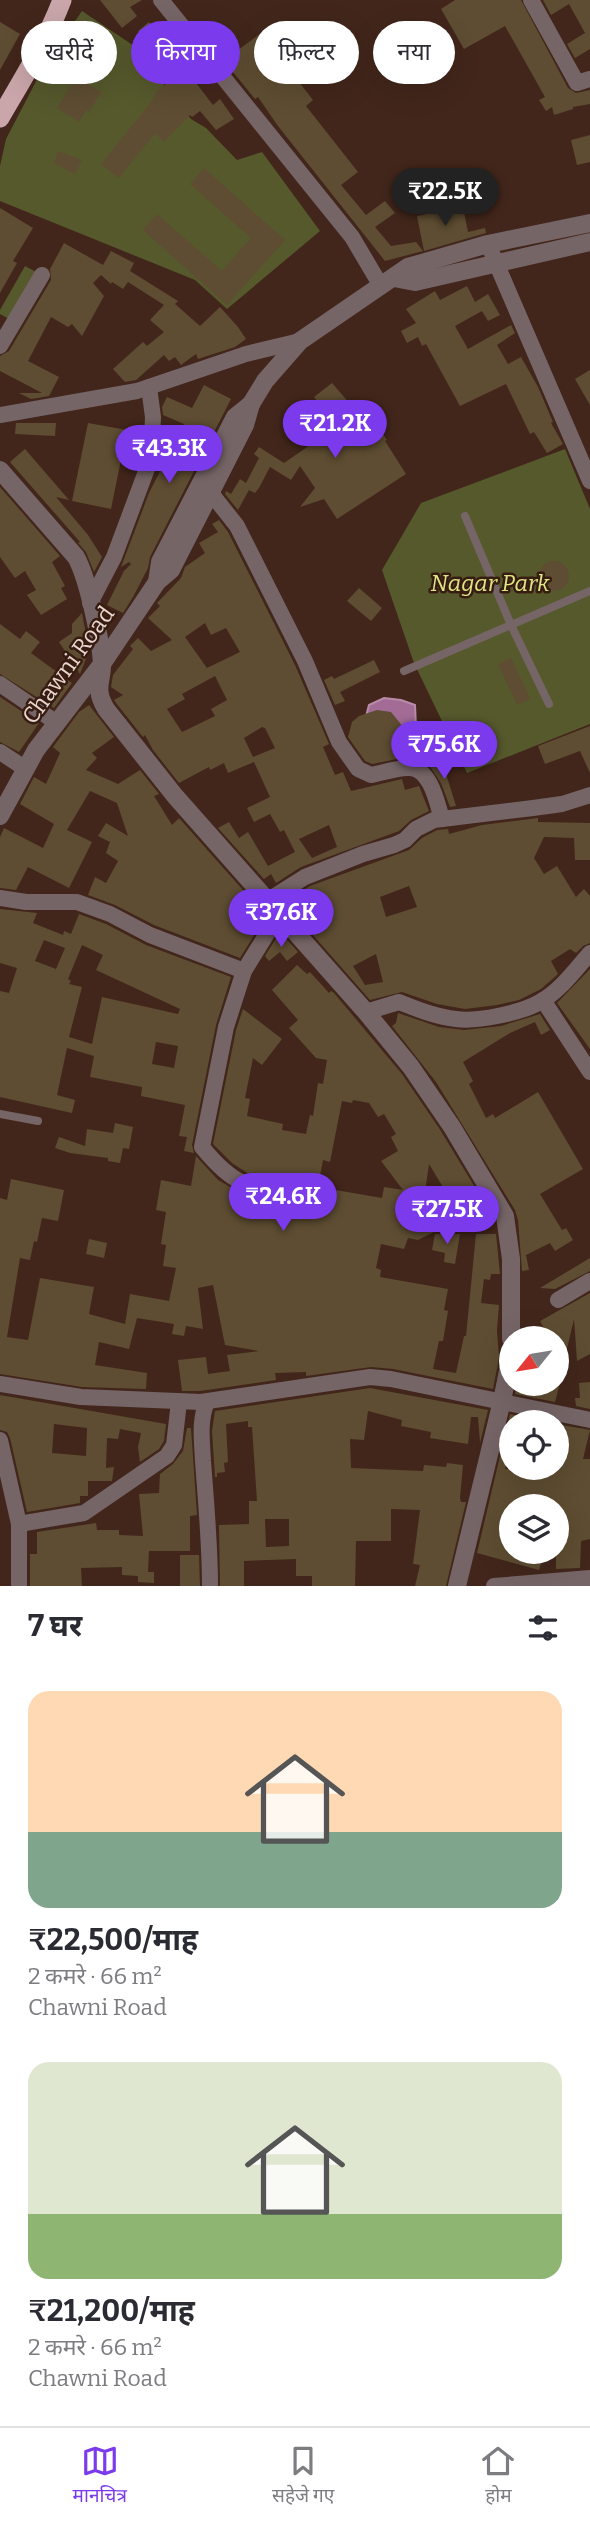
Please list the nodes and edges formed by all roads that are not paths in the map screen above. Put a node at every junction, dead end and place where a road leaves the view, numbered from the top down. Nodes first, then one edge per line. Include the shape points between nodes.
1 (62, 0) edge
2 (161, 0) edge
3 (531, 0) edge
4 (590, 79) edge
5 (0, 118) edge
6 (590, 223) edge
7 (590, 242) edge
8 (488, 244) junction
9 (497, 262) junction
10 (42, 275) dead end
11 (387, 282) junction
12 (300, 341) junction
13 (0, 346) edge
14 (149, 387) junction
15 (0, 415) edge
16 (0, 470) edge
17 (590, 481) edge
18 (207, 487) junction
19 (465, 516) dead end
20 (590, 591) edge
21 (90, 603) junction
22 (511, 625) junction
23 (102, 664) junction
24 (404, 671) dead end
25 (0, 684) edge
26 (549, 704) dead end
27 (57, 723) junction
28 (0, 752) edge
29 (26, 769) junction
30 (590, 795) edge
31 (0, 817) edge
32 (442, 819) junction
33 (0, 898) edge
34 (273, 908) junction
35 (590, 953) edge
36 (244, 971) junction
37 (543, 1000) junction
38 (366, 1012) junction
39 (590, 1072) edge
40 (0, 1114) edge
41 (38, 1121) dead end
42 (301, 1194) dead end
43 (590, 1280) edge
44 (558, 1300) dead end
45 (511, 1326) edge
46 (0, 1384) edge
47 (503, 1396) edge
48 (502, 1401) junction
49 (179, 1402) junction
50 (206, 1402) junction
51 (590, 1420) edge
52 (0, 1440) edge
53 (19, 1524) junction
54 (590, 1578) edge
55 (19, 1586) edge
56 (210, 1586) edge
57 (457, 1586) edge
58 (494, 1586) edge

1 - 5 highway
2 - 11 street
3 - 4 street via 577,83
6 - 8 street, Chawni Road
7 - 9 street
8 - 9 street
8 - 11 street, Chawni Road via 408,267
9 - 11 street via 415,282
9 - 17 street
10 - 13 street
11 - 12 street, Chawni Road
12 - 14 street
12 - 18 street, Chawni Road via 265,381 245,425
14 - 15 street
14 - 21 street via 151,458 114,557
16 - 21 street via 76,557
18 - 23 street, Chawni Road via 171,570 157,582
18 - 32 street via 237,526 305,661 339,742 353,762 370,775 416,769 427,779
19 - 22 lane
20 - 22 lane
21 - 23 street
22 - 24 lane
22 - 26 lane
23 - 27 street, Chawni Road
23 - 34 street via 98,686 106,709
25 - 27 street
27 - 29 street, Chawni Road
28 - 29 street
29 - 31 street, Chawni Road
30 - 32 street via 552,805
32 - 34 street via 394,845 305,877
33 - 36 street via 77,902
34 - 36 street
34 - 38 street
35 - 37 street
36 - 42 street via 226,1027 202,1147 230,1177 255,1188
37 - 38 street via 505,1014 458,1020 399,1002
37 - 39 street
38 - 45 street via 452,1127 505,1216 511,1259
40 - 41 lane
43 - 44 street
46 - 49 street via 81,1397
47 - 48 street
48 - 50 street via 370,1377
48 - 51 street
48 - 57 street
49 - 50 street
49 - 53 street via 174,1445 167,1456 83,1513
50 - 56 street via 202,1442
52 - 53 street
53 - 55 street
54 - 58 street

